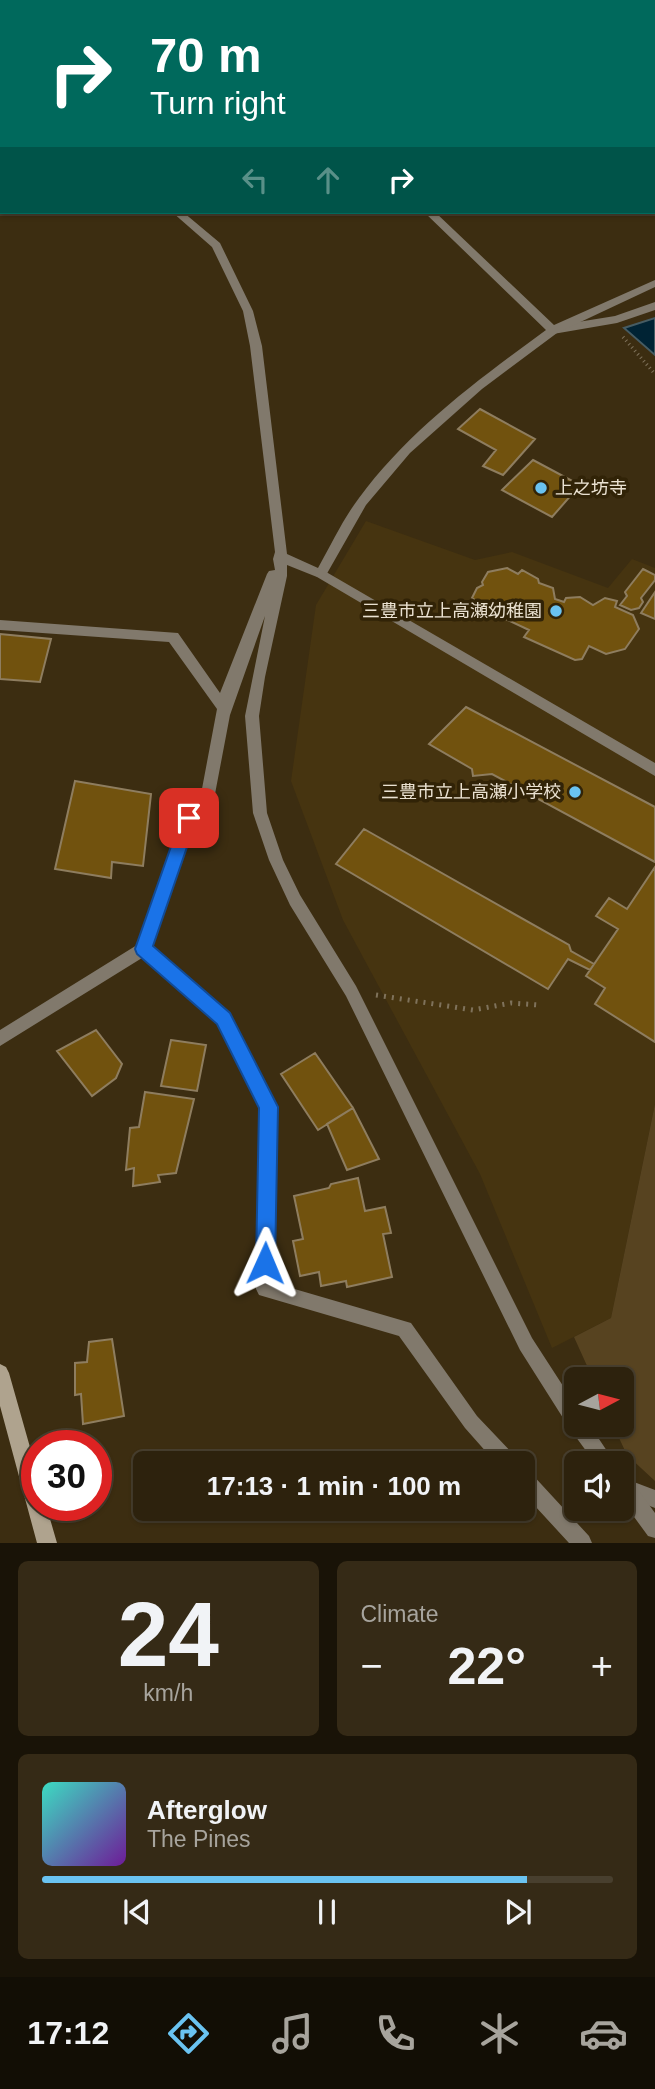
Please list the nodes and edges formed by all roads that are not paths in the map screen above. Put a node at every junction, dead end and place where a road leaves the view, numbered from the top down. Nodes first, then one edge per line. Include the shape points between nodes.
1 (179, 214) edge
2 (431, 214) edge
3 (655, 284) edge
4 (655, 306) edge
5 (553, 330) junction
6 (280, 558) junction
7 (321, 574) junction
8 (0, 625) edge
9 (226, 711) junction
10 (655, 770) edge
11 (143, 949) junction
12 (0, 1040) edge
13 (0, 1373) edge
14 (564, 1405) edge
15 (586, 1437) edge
16 (497, 1451) edge
17 (597, 1451) edge
18 (634, 1490) edge
19 (535, 1492) edge
20 (655, 1499) edge
21 (634, 1500) edge
22 (655, 1529) edge
23 (47, 1543) edge
24 (582, 1543) edge

1 - 6 street via 216,244 248,311
2 - 5 street
3 - 5 street
4 - 5 street via 608,321
5 - 7 street via 478,386 406,450 362,502
6 - 7 street
6 - 9 street via 227,693
6 - 14 street via 281,576 252,716 260,813 295,900 351,991 526,1344
7 - 10 street
8 - 9 street via 173,637
9 - 11 street via 204,815 189,818
11 - 12 street
11 - 16 street via 223,1019 269,1107 265,1289 405,1329
13 - 23 main road
15 - 17 street
18 - 20 street
19 - 24 street
21 - 22 street

